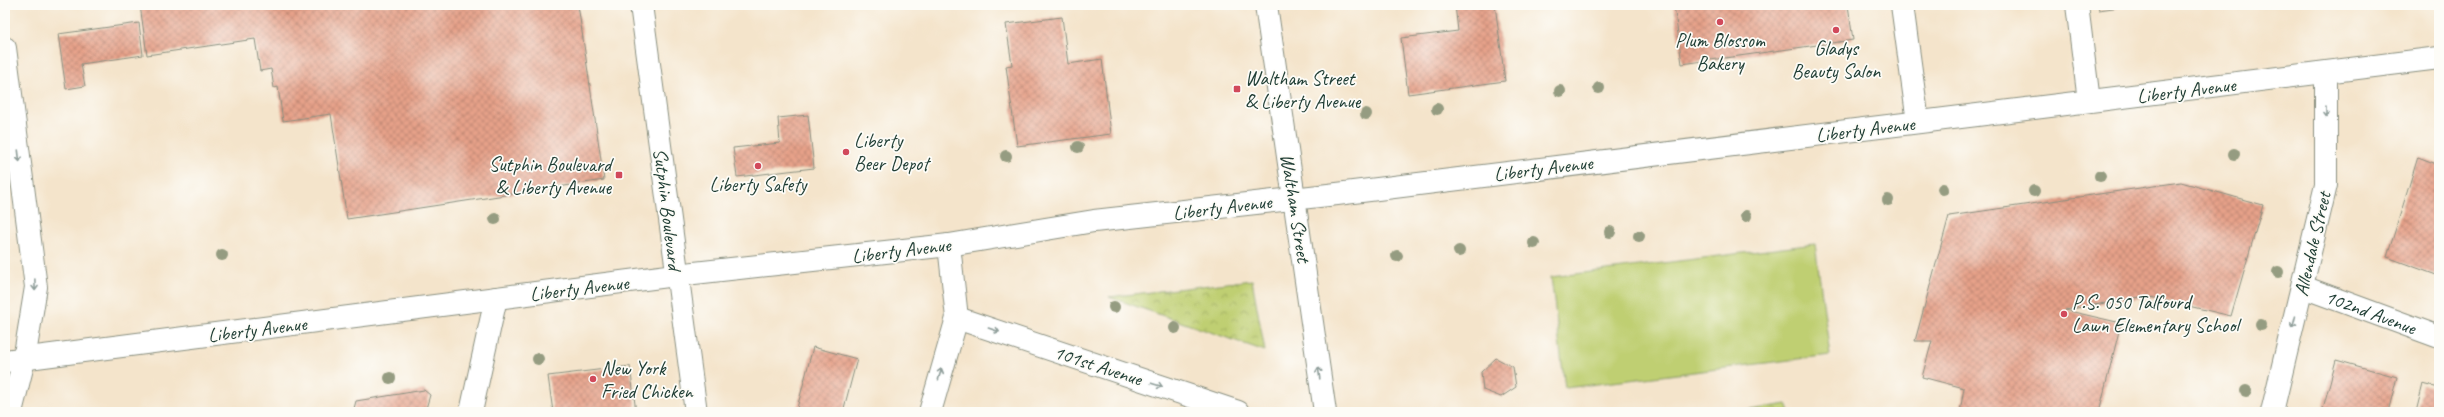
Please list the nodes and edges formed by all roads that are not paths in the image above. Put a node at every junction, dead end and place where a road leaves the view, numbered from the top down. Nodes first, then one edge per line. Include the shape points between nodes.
1 (641, 5) edge
2 (1266, 5) edge
3 (1902, 5) edge
4 (2077, 5) edge
5 (5, 48) edge
6 (2439, 58) edge
7 (2326, 73) junction
8 (2089, 101) junction
9 (1918, 122) junction
10 (1293, 198) junction
11 (949, 245) junction
12 (676, 275) junction
13 (2303, 287) junction
14 (496, 298) junction
15 (957, 318) junction
16 (2439, 337) edge
17 (14, 360) edge
18 (11, 412) edge
19 (471, 412) edge
20 (696, 412) edge
21 (930, 412) edge
22 (1238, 412) edge
23 (1325, 412) edge
24 (2272, 412) edge

1 - 12 main road, Sutphin Boulevard
2 - 10 main road, Waltham Street
3 - 9 main road
4 - 8 main road
5 -> 17 main road via 36,287
6 - 7 main road, Liberty Avenue
7 - 8 main road, Liberty Avenue
7 -> 13 main road, Allendale Street via 2326,185
8 - 9 main road, Liberty Avenue
9 - 10 main road, Liberty Avenue
10 - 11 main road, Liberty Avenue via 1094,221
23 -> 10 main road, Waltham Street
11 - 12 main road, Liberty Avenue
11 - 15 main road
12 - 14 main road, Liberty Avenue
12 - 20 main road, Sutphin Boulevard
13 - 16 main road, 102nd Avenue
13 -> 24 main road, Allendale Street
14 - 17 main road, Liberty Avenue
14 - 19 main road
21 -> 15 main road
15 -> 22 main road, 101st Avenue
17 - 18 main road

